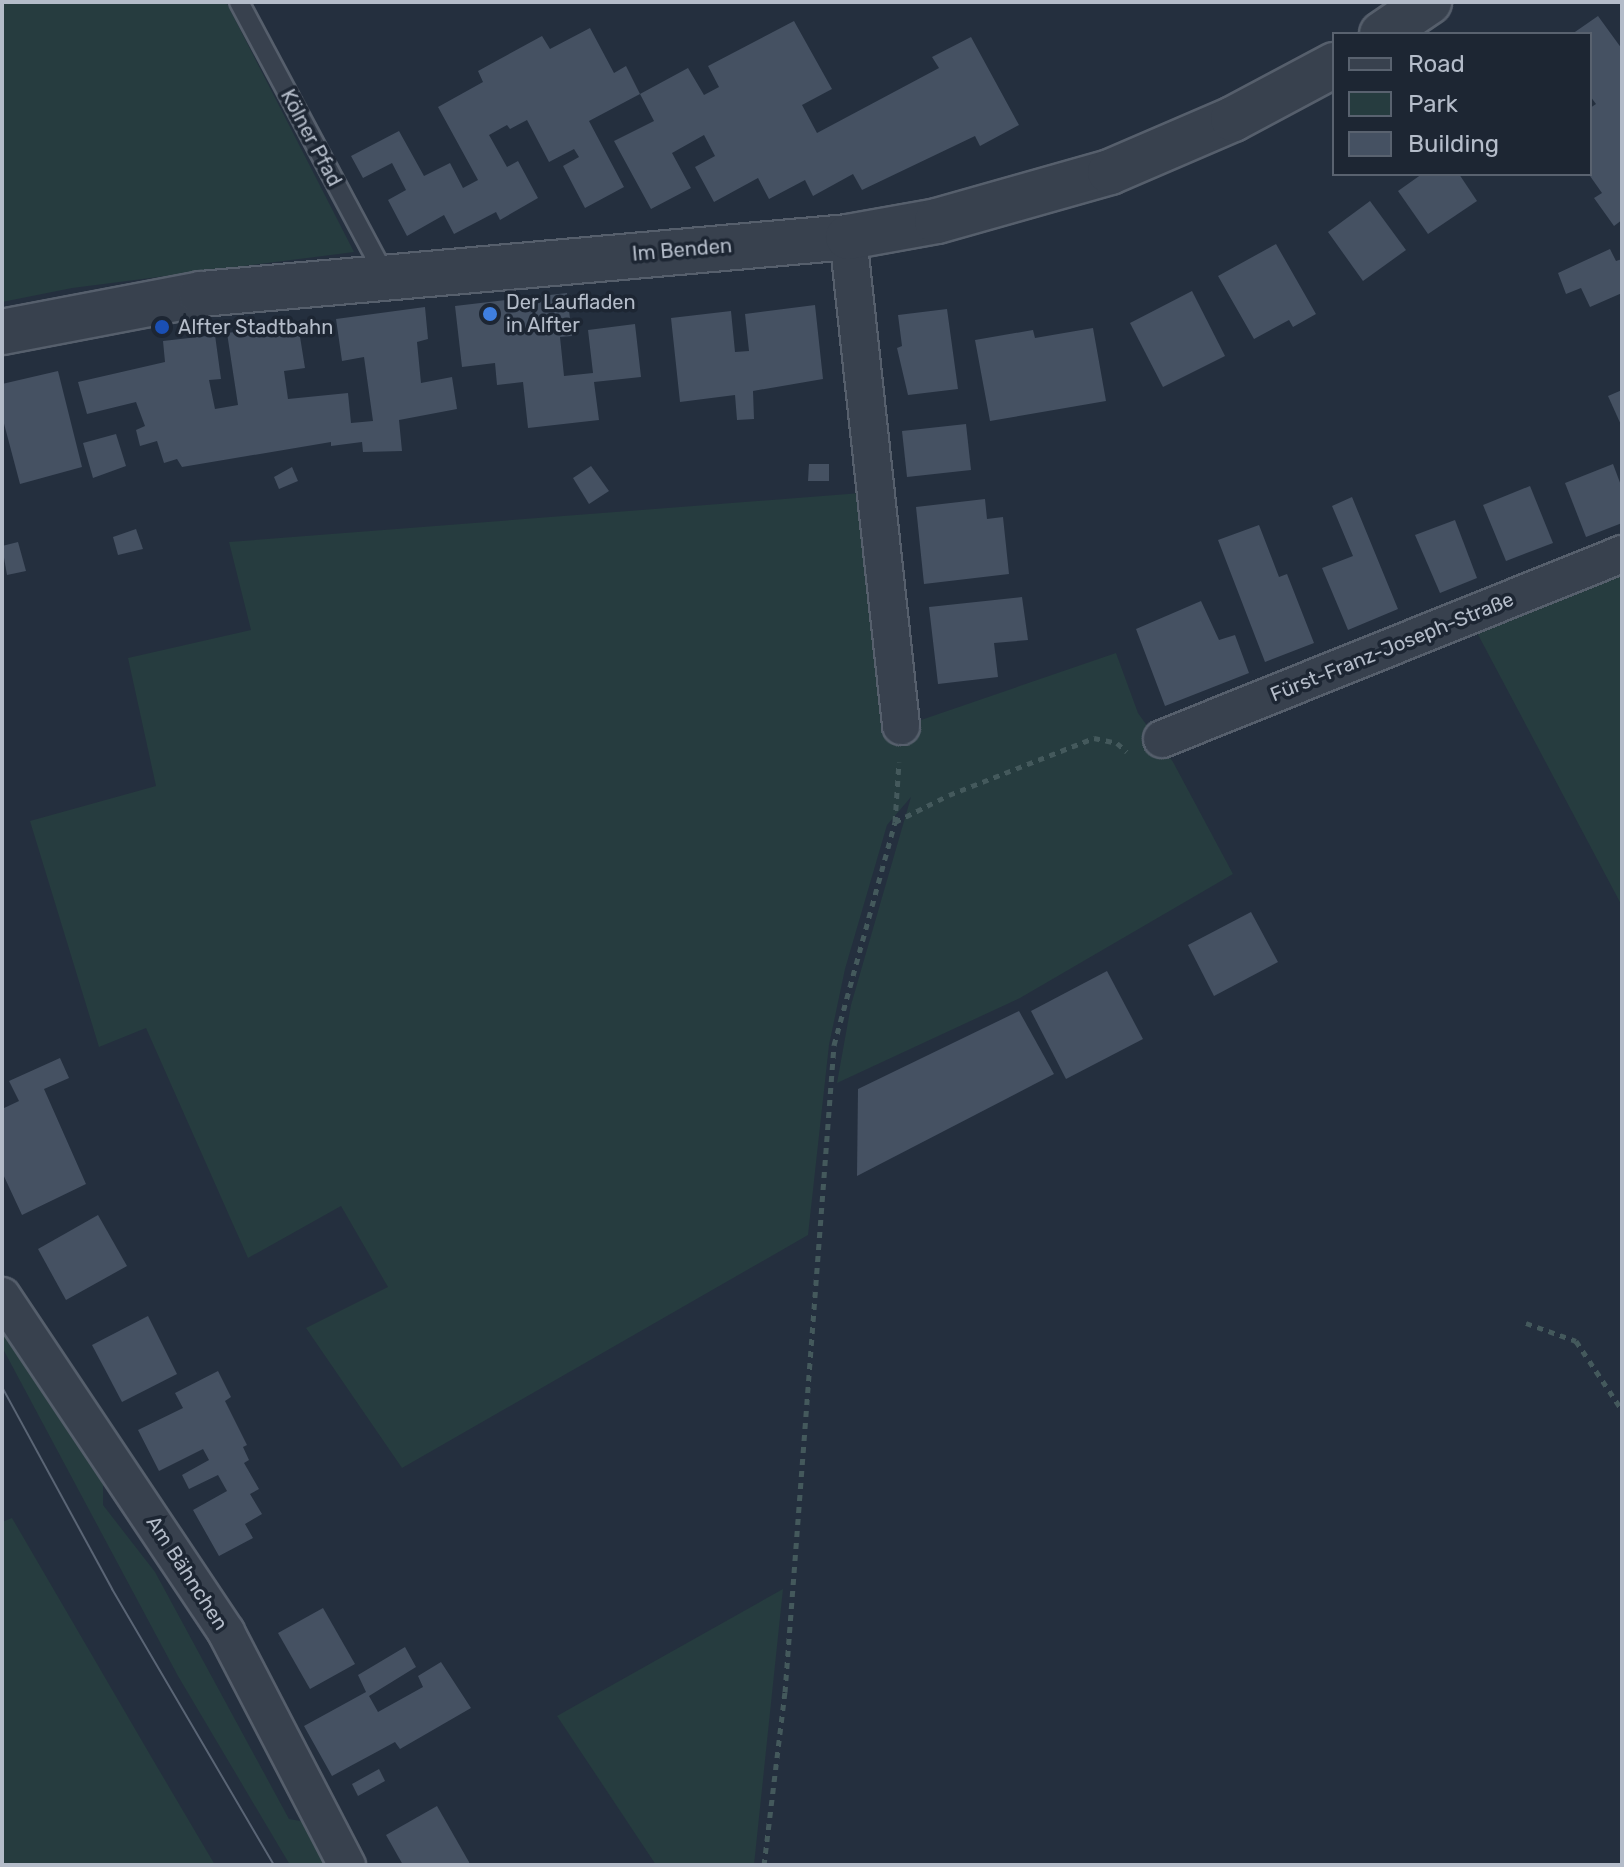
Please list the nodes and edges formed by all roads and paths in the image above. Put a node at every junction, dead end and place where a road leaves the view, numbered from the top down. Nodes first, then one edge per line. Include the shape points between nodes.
1 (239, 2) edge
2 (1429, 2) edge
3 (1385, 32) edge
4 (1332, 66) edge
5 (848, 237) junction
6 (384, 274) junction
7 (2, 332) edge
8 (1622, 554) edge
9 (901, 726) joint
10 (1162, 739) joint
11 (895, 822) junction
12 (2, 1296) edge
13 (1526, 1323) dead end
14 (1622, 1410) edge
15 (347, 1865) edge
16 (764, 1865) edge

1 - 6 lane, Kölner Pfad
2 - 3 street
4 - 5 street, Im Benden via 1233,119 1096,177 951,218
5 - 6 street, Im Benden
5 - 9 street
6 - 7 street, Im Benden via 201,294
8 - 10 street, Fürst-Franz-Joseph-Straße
9 - 11 path
10 - 11 path via 1147,749 1141,763 1117,743 1094,738
11 - 16 path via 834,1045 785,1692
12 - 15 street, Am Bähnchen via 220,1621
13 - 14 path via 1576,1341

